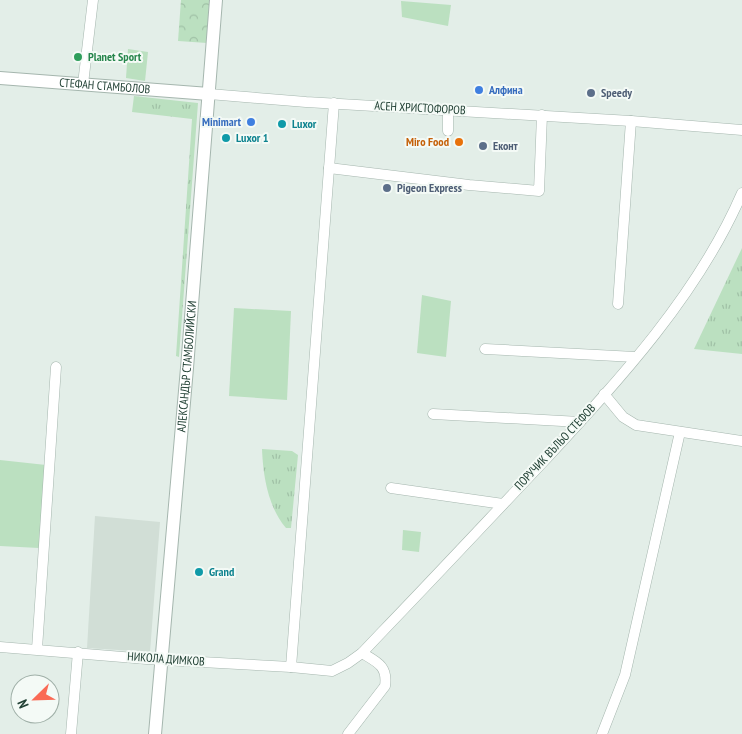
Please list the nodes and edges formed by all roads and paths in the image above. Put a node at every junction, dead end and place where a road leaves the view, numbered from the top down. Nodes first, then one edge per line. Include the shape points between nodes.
1 (93, 0) edge
2 (216, 0) edge
3 (0, 78) edge
4 (83, 84) junction
5 (209, 94) junction
6 (334, 103) junction
7 (452, 110) junction
8 (542, 115) junction
9 (631, 121) junction
10 (742, 130) edge
11 (448, 131) dead end
12 (329, 168) junction
13 (742, 193) edge
14 (618, 304) dead end
15 (485, 349) dead end
16 (635, 357) junction
17 (56, 367) dead end
18 (604, 394) junction
19 (432, 414) dead end
20 (580, 422) junction
21 (680, 432) junction
22 (742, 441) edge
23 (391, 488) dead end
24 (503, 504) junction
25 (0, 647) edge
26 (37, 649) junction
27 (78, 652) junction
28 (362, 652) junction
29 (161, 660) junction
30 (291, 666) junction
31 (332, 671) joint
32 (71, 734) edge
33 (155, 734) edge
34 (348, 734) edge
35 (602, 734) edge

1 - 4 street
2 - 5 street, АЛЕКСАНДЪР СТАМБОЛИЙСКИ
3 - 4 street, СТЕФАН СТАМБОЛОВ
4 - 5 street, СТЕФАН СТАМБОЛОВ
5 - 6 street, АСЕН ХРИСТОФОРОВ
5 - 29 street, АЛЕКСАНДЪР СТАМБОЛИЙСКИ
6 - 7 street, АСЕН ХРИСТОФОРОВ
6 - 12 street
7 - 8 street, АСЕН ХРИСТОФОРОВ
7 - 11 street via 448,113
8 - 9 street, АСЕН ХРИСТОФОРОВ
8 - 12 street via 539,191
9 - 10 street, АСЕН ХРИСТОФОРОВ
9 - 14 street
12 - 30 street
13 - 16 street, ПОРУЧИК ВЪЛЬО СТЕФОВ via 698,276 660,329
15 - 16 street
16 - 18 street, ПОРУЧИК ВЪЛЬО СТЕФОВ
17 - 26 street
18 - 20 street, ПОРУЧИК ВЪЛЬО СТЕФОВ
18 - 21 street via 623,417 636,425
19 - 20 street
20 - 24 street, ПОРУЧИК ВЪЛЬО СТЕФОВ
21 - 22 street
21 - 35 street via 625,675
23 - 24 street
24 - 28 street, ПОРУЧИК ВЪЛЬО СТЕФОВ
25 - 26 street, НИКОЛА ДИМКОВ
26 - 27 street, НИКОЛА ДИМКОВ
27 - 29 street, НИКОЛА ДИМКОВ
27 - 32 street
28 - 31 street, ПОРУЧИК ВЪЛЬО СТЕФОВ
28 - 34 street via 384,669 385,686
29 - 30 street, НИКОЛА ДИМКОВ
29 - 33 street, АЛЕКСАНДЪР СТАМБОЛИЙСКИ
30 - 31 street, НИКОЛА ДИМКОВ

